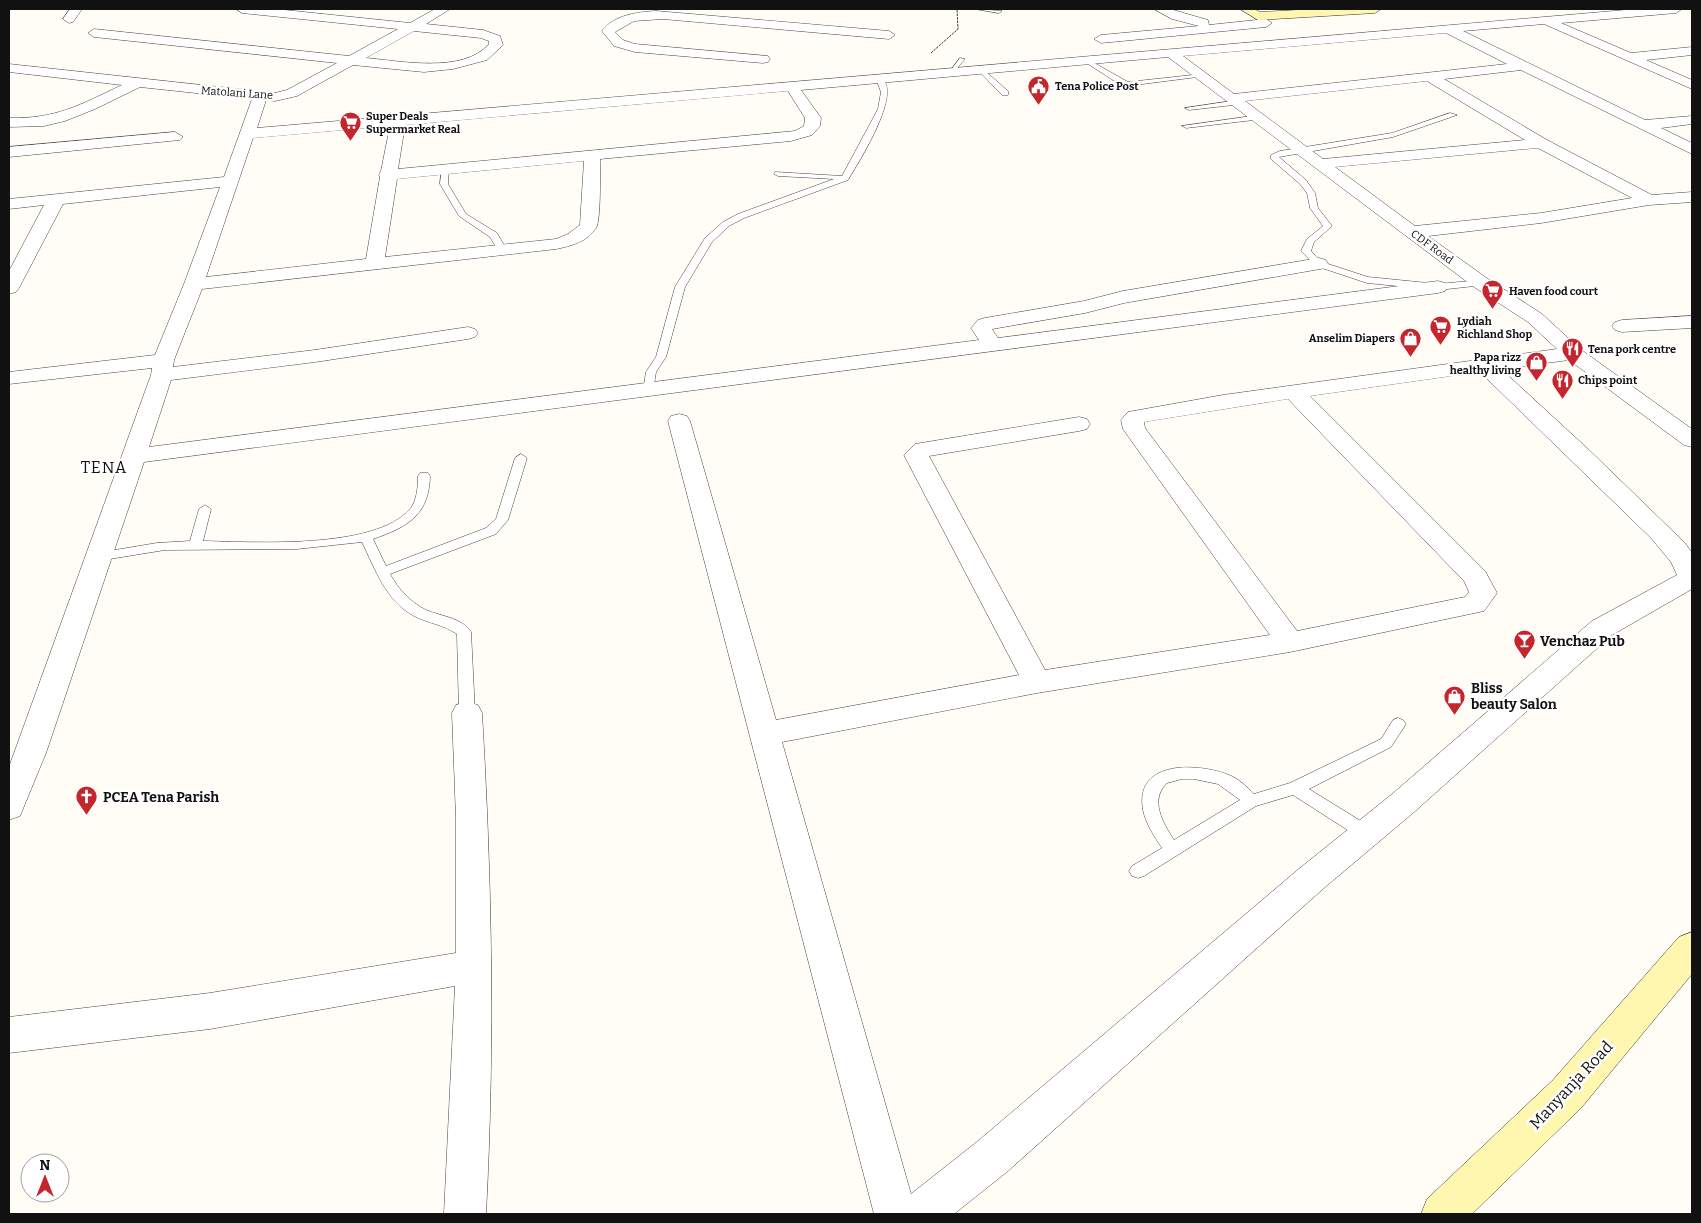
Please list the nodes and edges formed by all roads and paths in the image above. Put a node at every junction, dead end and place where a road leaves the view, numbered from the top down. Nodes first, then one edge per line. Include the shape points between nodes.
1 (242, 9) edge
2 (444, 9) edge
3 (750, 9) edge
4 (957, 9) edge
5 (978, 9) edge
6 (1160, 9) edge
7 (1246, 9) edge
8 (1375, 9) edge
9 (1676, 9) edge
10 (999, 11) dead end
11 (1470, 15) dead end
12 (1262, 19) junction
13 (1546, 21) junction
14 (736, 22) junction
15 (1494, 25) junction
16 (413, 26) junction
17 (1220, 26) junction
18 (1447, 29) junction
19 (94, 33) dead end
20 (889, 35) dead end
21 (1100, 39) dead end
22 (1296, 44) junction
23 (1692, 51) edge
24 (698, 54) junction
25 (1172, 54) junction
26 (1631, 57) junction
27 (763, 59) dead end
28 (962, 59) dead end
29 (352, 60) junction
30 (1087, 61) junction
31 (1523, 66) junction
32 (9, 68) edge
33 (981, 70) junction
34 (950, 73) junction
35 (1202, 76) junction
36 (1429, 76) junction
37 (903, 77) junction
38 (880, 79) junction
39 (136, 83) junction
40 (1692, 85) edge
41 (792, 87) junction
42 (1005, 93) dead end
43 (260, 97) junction
44 (1236, 100) junction
45 (1190, 108) dead end
46 (1453, 115) dead end
47 (1259, 117) junction
48 (1692, 120) edge
49 (398, 121) junction
50 (9, 122) edge
51 (1643, 125) junction
52 (1186, 126) dead end
53 (246, 134) junction
54 (176, 137) dead end
55 (1541, 143) junction
56 (1692, 149) edge
57 (1302, 150) junction
58 (9, 152) edge
59 (592, 156) junction
60 (1319, 164) junction
61 (445, 170) junction
62 (778, 174) dead end
63 (387, 175) junction
64 (845, 178) junction
65 (230, 181) junction
66 (1692, 197) edge
67 (56, 200) junction
68 (1649, 200) junction
69 (9, 204) edge
70 (1411, 232) junction
71 (502, 250) junction
72 (1319, 264) junction
73 (374, 265) junction
74 (1481, 283) junction
75 (194, 284) junction
76 (1438, 287) junction
77 (9, 288) edge
78 (1692, 322) edge
79 (1622, 326) dead end
80 (468, 333) dead end
81 (993, 346) junction
82 (1573, 353) junction
83 (1484, 365) junction
84 (162, 368) junction
85 (9, 378) edge
86 (648, 391) junction
87 (1295, 394) junction
88 (679, 421) dead end
89 (1079, 424) dead end
90 (1692, 440) edge
91 (133, 456) junction
92 (522, 458) dead end
93 (424, 476) dead end
94 (205, 509) dead end
95 (366, 537) junction
96 (195, 546) junction
97 (97, 557) junction
98 (384, 572) junction
99 (1290, 642) junction
100 (1037, 682) junction
101 (467, 713) joint
102 (1398, 724) dead end
103 (763, 734) junction
104 (19, 755) edge
105 (1295, 788) junction
106 (1251, 801) junction
107 (9, 806) edge
108 (1366, 833) junction
109 (1172, 850) junction
110 (1138, 871) dead end
111 (1692, 948) edge
112 (474, 966) junction
113 (9, 1035) edge
114 (465, 1214) edge
115 (895, 1214) edge
116 (920, 1214) edge
117 (1442, 1214) edge

1 - 16 street
2 - 16 street, Matolani Lane
3 - 14 street
4 - 37 path via 958,28
5 - 10 lane
6 - 17 street via 1184,19
7 - 12 street
8 - 12 street
9 - 13 street
11 - 15 street
12 - 17 street
12 - 22 street
13 - 15 street
13 - 26 street
14 - 20 street
14 - 24 street
14 - 24 street via 650,15 619,23 608,31 618,44
15 - 18 street
16 - 29 street, Matolani Lane
16 - 29 street via 484,34 495,39 496,45 491,52 448,66 424,68
17 - 21 street
18 - 22 street
18 - 31 street
19 - 29 street
22 - 25 street
23 - 26 street
24 - 27 street
25 - 30 street
25 - 35 street, CDF Road
26 - 40 street
28 - 34 lane
29 - 43 street, Matolani Lane via 292,93
30 - 33 street
30 - 35 lane via 1128,84
31 - 36 street
31 - 51 street
32 - 39 street, Matolani Lane
33 - 34 street
33 - 42 lane
34 - 37 street
35 - 44 street, CDF Road
36 - 44 street
36 - 55 street
37 - 38 street
38 - 41 street
38 - 64 lane via 885,92 882,109
39 - 43 street, Matolani Lane
39 - 50 street via 61,119 34,124
41 - 49 street
41 - 59 street via 813,118 812,129 805,133
43 - 53 street
44 - 45 lane
44 - 47 street, CDF Road
46 - 57 lane via 1393,135
47 - 52 lane
47 - 57 street, CDF Road
48 - 51 street
49 - 53 street
49 - 63 street
51 - 56 street
53 - 65 street
54 - 58 street
55 - 60 street
55 - 68 street
57 - 60 street, CDF Road
57 - 72 lane via 1280,153 1274,158 1303,182 1311,193 1314,208 1328,226 1310,241 1306,251
59 - 61 street
59 - 71 street via 589,226 583,234 556,244
60 - 70 street, CDF Road
61 - 63 street
61 - 71 lane via 444,184 463,216 494,235
62 - 64 lane
63 - 73 street
64 - 86 lane via 741,216 708,240 680,286 661,357 651,372
65 - 67 street
65 - 75 street
66 - 68 street
67 - 69 street
67 - 77 street
68 - 70 street via 1541,218
70 - 74 street, CDF Road
71 - 73 street
72 - 76 lane via 1367,280
72 - 81 street via 985,324 980,328
73 - 75 street
74 - 76 lane
74 - 82 street, CDF Road via 1535,318
75 - 84 street
76 - 81 street
78 - 79 street
80 - 84 street
81 - 86 street
82 - 83 street
82 - 90 street, CDF Road
83 - 87 street
83 - 108 street via 1578,450 1670,543 1688,565 1692,578 1602,628
84 - 85 street
84 - 91 street
86 - 91 street
87 - 99 street via 1224,402 1132,420
87 - 99 street via 1476,577 1483,593 1474,604
88 - 103 street
89 - 100 street via 923,449 916,454
91 - 97 street
92 - 98 lane via 502,520 491,531
93 - 95 lane via 424,493 413,513 390,528
94 - 96 lane
95 - 96 lane via 299,545
95 - 98 lane
96 - 97 lane via 165,546
97 - 104 street
98 - 101 lane via 402,602 464,632
99 - 100 street
100 - 103 street
101 - 112 street
102 - 105 lane via 1386,743
103 - 115 street
104 - 107 street
105 - 106 lane
105 - 108 lane
106 - 109 lane
106 - 109 lane via 1234,785 1202,773 1177,774 1156,783 1151,794 1155,824
108 - 116 street via 993,1156
109 - 110 lane
111 - 117 street, Manyanja Road via 1567,1094
112 - 113 street via 210,1011
112 - 114 street

